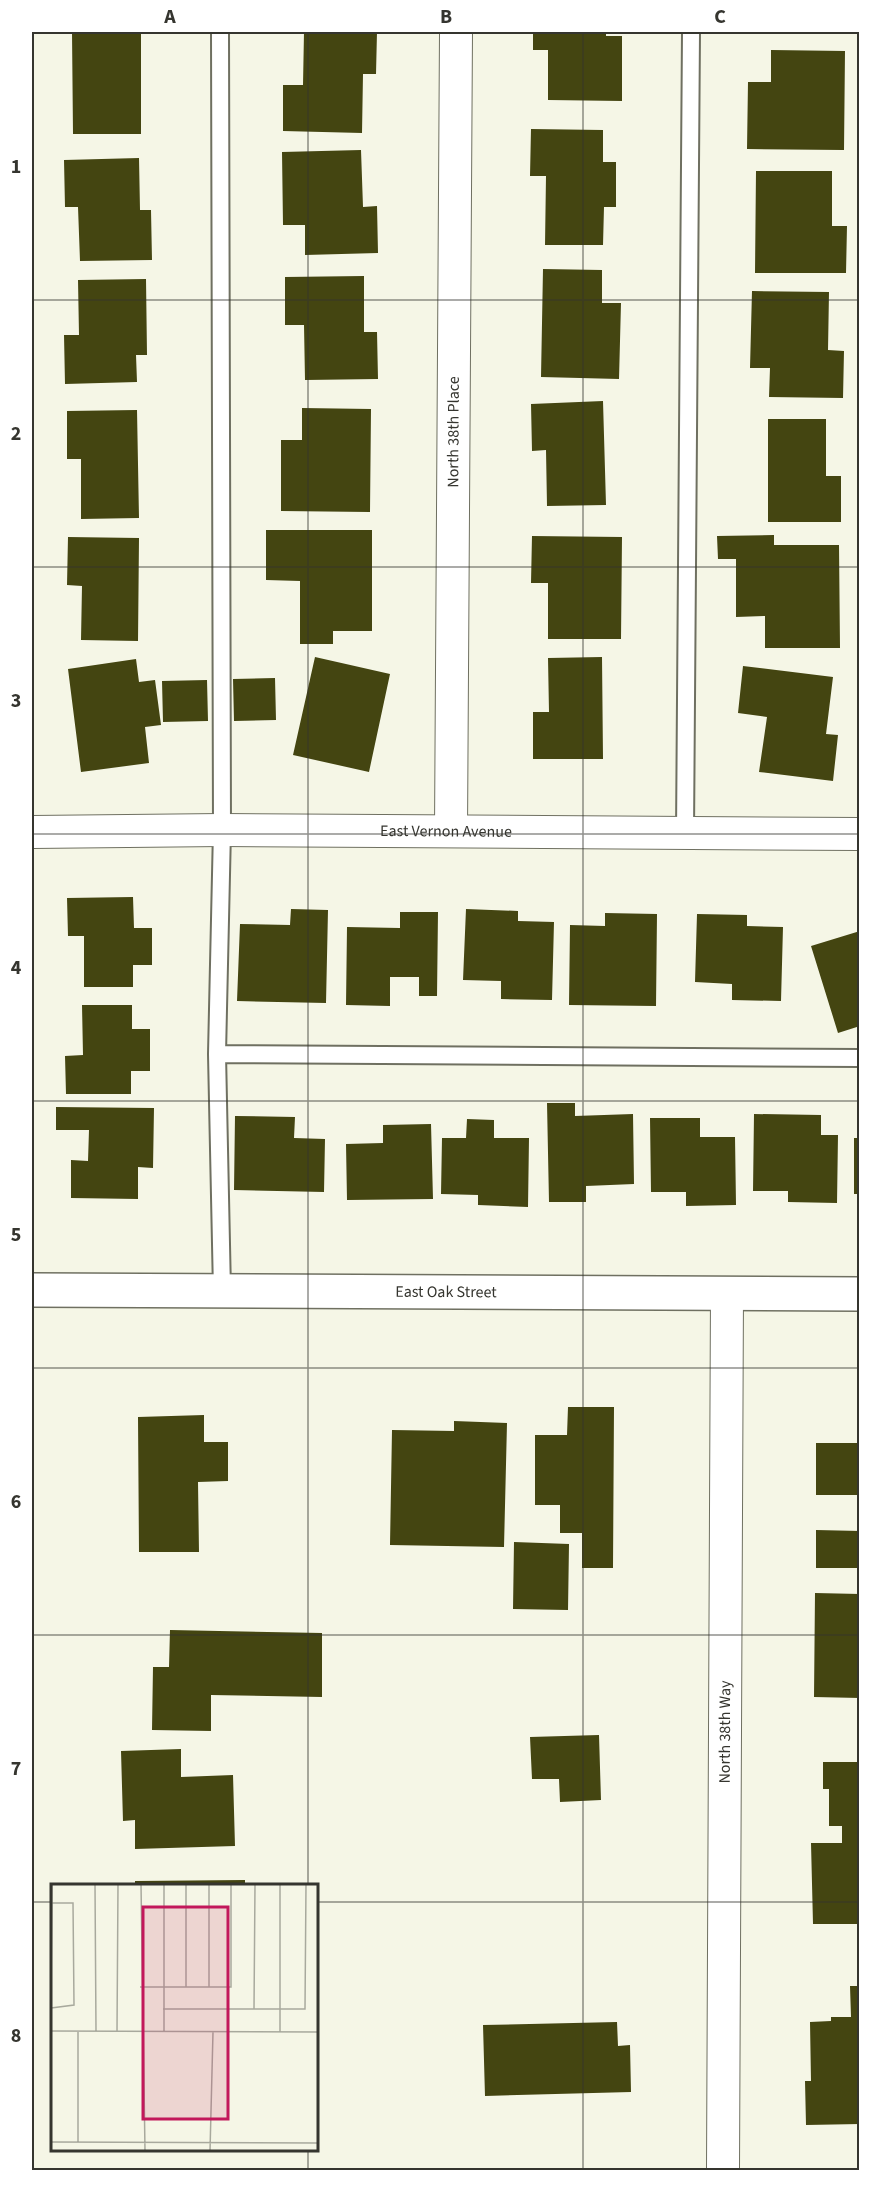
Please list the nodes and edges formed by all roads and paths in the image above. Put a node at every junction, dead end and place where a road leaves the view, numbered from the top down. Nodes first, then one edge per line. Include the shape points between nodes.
1 (220, 32) edge
2 (456, 32) edge
3 (691, 32) edge
4 (222, 830) junction
5 (451, 831) junction
6 (32, 832) edge
7 (685, 832) junction
8 (860, 834) edge
9 (217, 1054) junction
10 (860, 1058) edge
11 (32, 1290) edge
12 (222, 1291) junction
13 (727, 1293) junction
14 (860, 1294) edge
15 (723, 2170) edge

1 - 4 lane
2 - 5 street, North 38th Place
3 - 7 lane
4 - 5 street, East Vernon Avenue
4 - 6 street, East Vernon Avenue
4 - 9 lane
5 - 7 street, East Vernon Avenue
7 - 8 street, East Vernon Avenue
9 - 10 lane
9 - 12 lane
11 - 12 street, East Oak Street
12 - 13 street, East Oak Street
13 - 14 street, East Oak Street
13 - 15 street, North 38th Way

